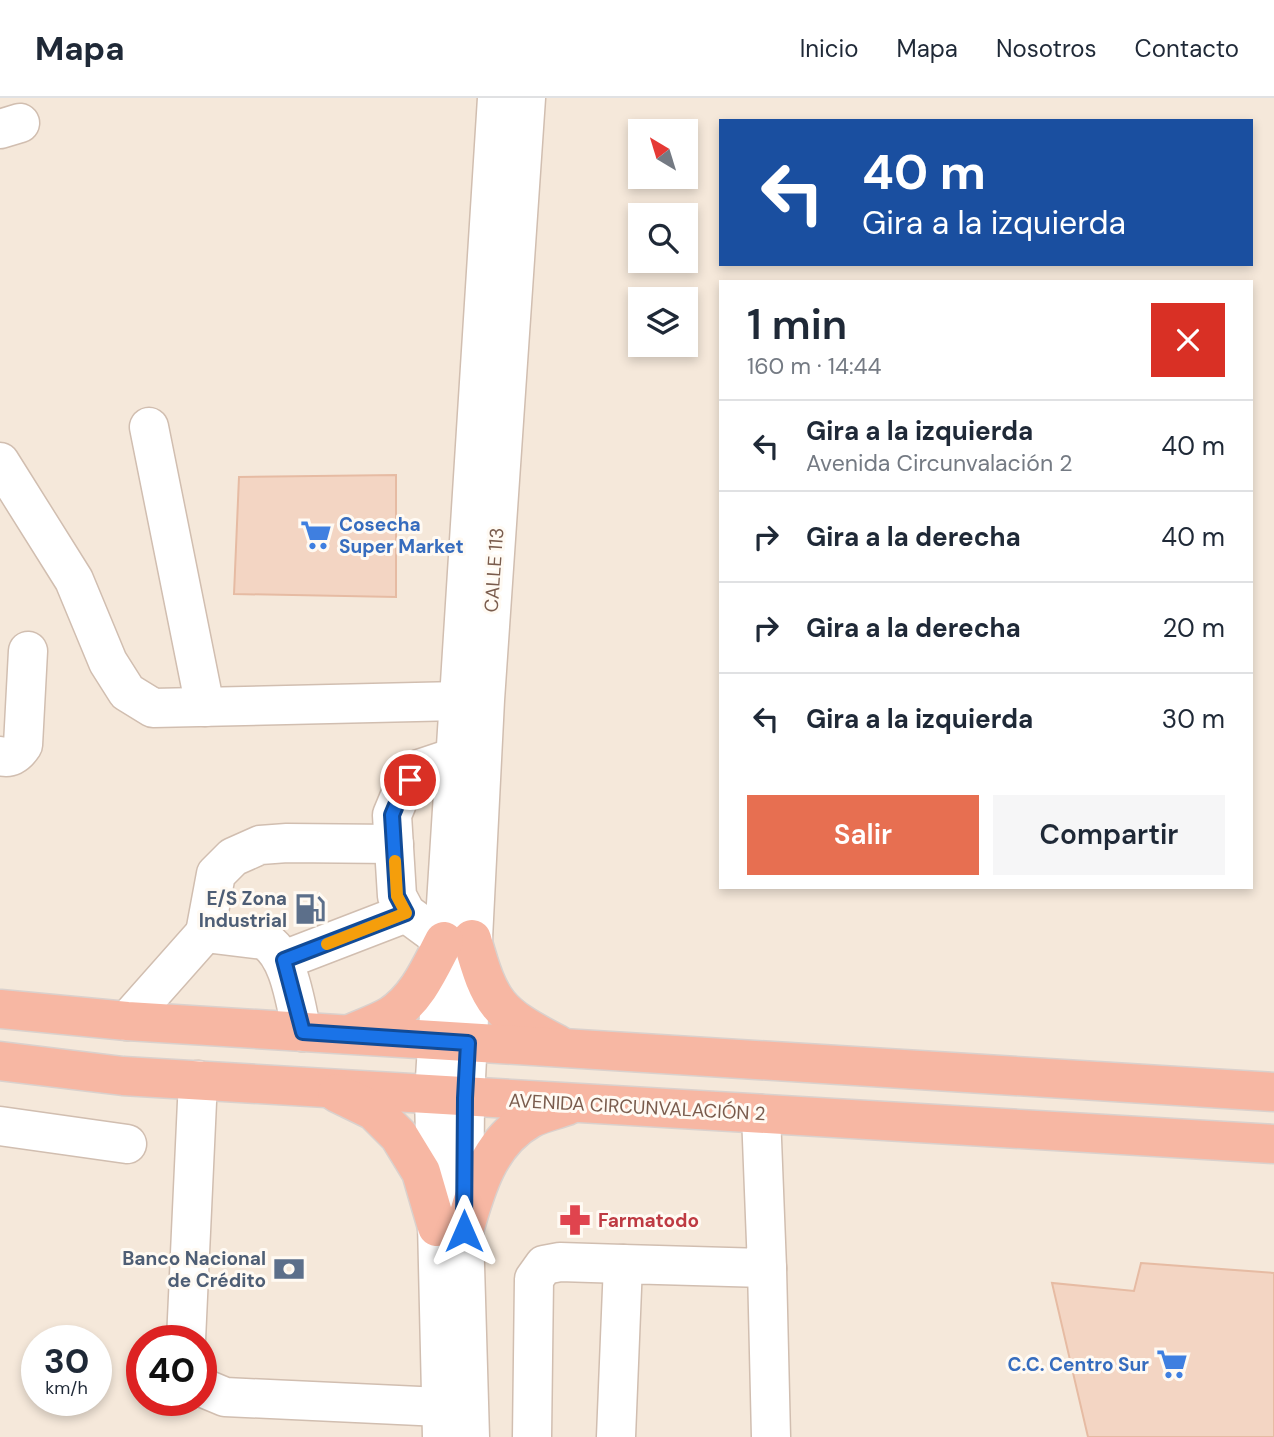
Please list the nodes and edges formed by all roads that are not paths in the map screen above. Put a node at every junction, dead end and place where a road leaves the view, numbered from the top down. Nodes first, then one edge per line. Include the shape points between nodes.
1 (497, 98) edge
2 (526, 98) edge
3 (149, 427) dead end
4 (0, 462) edge
5 (28, 650) dead end
6 (459, 701) junction
7 (205, 707) junction
8 (0, 756) edge
9 (455, 757) junction
10 (394, 844) junction
11 (406, 913) junction
12 (205, 933) junction
13 (458, 940) junction
14 (284, 960) junction
15 (0, 1009) edge
16 (127, 1021) junction
17 (303, 1032) junction
18 (348, 1035) junction
19 (453, 1042) junction
20 (565, 1048) junction
21 (0, 1061) edge
22 (198, 1080) junction
23 (326, 1087) junction
24 (1274, 1092) edge
25 (449, 1096) junction
26 (575, 1104) junction
27 (761, 1114) junction
28 (0, 1126) edge
29 (127, 1144) dead end
30 (1274, 1144) edge
31 (451, 1229) junction
32 (623, 1264) junction
33 (767, 1268) junction
34 (187, 1325) edge
35 (217, 1394) edge
36 (441, 1422) edge
37 (470, 1437) edge
38 (532, 1437) edge
39 (616, 1437) edge
40 (771, 1437) edge

1 - 6 street, CALLE 113
2 - 13 street, CALLE 113 via 485,700
3 - 7 street
4 - 7 street via 74,580 108,662 127,692 153,708
5 - 8 street via 23,745 17,754
6 - 7 street
6 - 9 street, CALLE 113
9 - 10 street via 419,769 402,791 392,815
9 - 13 street, CALLE 113
10 - 11 street via 397,896
10 - 12 street via 273,844 233,856 216,874
11 - 13 street
11 - 14 street
12 - 14 street via 264,940
12 - 16 street
13 - 18 highway via 411,998 391,1015
13 - 19 street, CALLE 113
13 - 20 highway via 500,1008 520,1025
14 - 17 street
15 - 16 highway
16 - 17 highway
17 - 18 highway
18 - 19 highway
19 - 20 highway
19 - 25 street, CALLE 113
20 - 24 highway
21 - 22 highway, AVENIDA CIRCUNVALACIÓN 2
22 - 23 highway, AVENIDA CIRCUNVALACIÓN 2
22 - 34 street
23 - 25 highway, AVENIDA CIRCUNVALACIÓN 2
23 - 31 highway via 374,1111 399,1136
25 - 26 highway, AVENIDA CIRCUNVALACIÓN 2
25 - 31 street, CALLE 113
26 - 27 highway, AVENIDA CIRCUNVALACIÓN 2
26 - 31 highway via 531,1118 508,1136
27 - 30 highway, AVENIDA CIRCUNVALACIÓN 2
27 - 33 street
28 - 29 street
31 - 36 street
31 - 37 street
32 - 33 street
32 - 38 street via 560,1262 544,1265 534,1279
32 - 39 street
33 - 40 street
35 - 36 street

